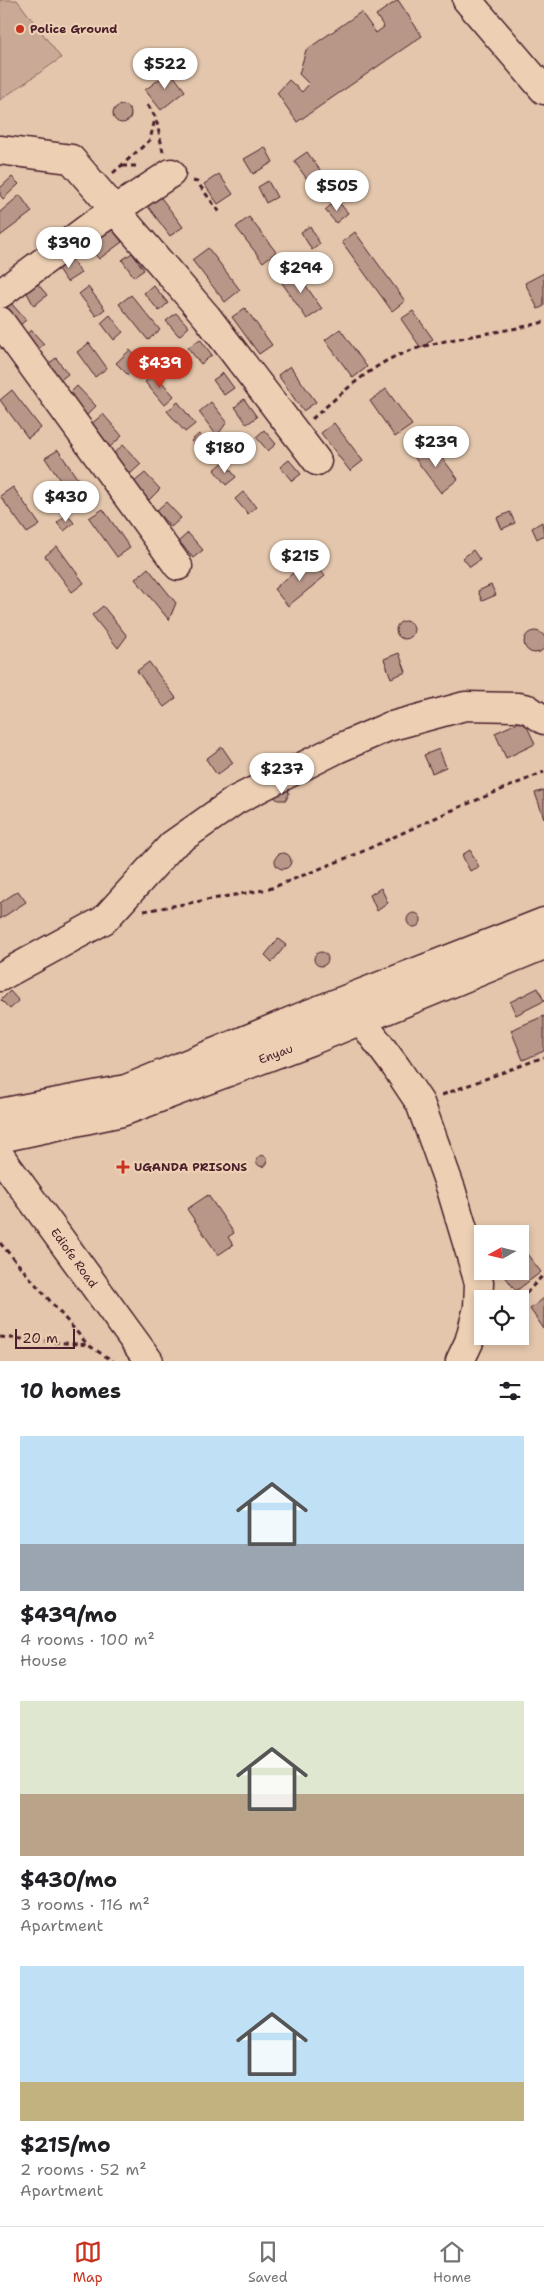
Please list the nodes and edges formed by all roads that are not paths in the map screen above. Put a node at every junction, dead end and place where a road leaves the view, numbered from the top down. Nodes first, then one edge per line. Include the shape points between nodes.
1 (467, 0) edge
2 (544, 90) edge
3 (0, 150) edge
4 (171, 173) dead end
5 (115, 212) junction
6 (0, 294) edge
7 (0, 321) edge
8 (317, 461) dead end
9 (178, 566) dead end
10 (544, 720) edge
11 (544, 922) edge
12 (544, 945) edge
13 (0, 977) edge
14 (360, 1020) junction
15 (0, 1113) edge
16 (0, 1138) edge
17 (0, 1156) edge
18 (149, 1361) edge
19 (460, 1361) edge

1 - 2 street
3 - 5 street via 72,159
4 - 5 street
5 - 6 street via 91,226
5 - 8 street via 207,317
7 - 9 street
10 - 13 street via 528,709 518,707 465,706 388,727 337,749 236,800 172,845 104,920
11 - 15 street, Enyau via 126,1089
12 - 14 street, Enyau
14 - 16 street, Enyau via 122,1112
14 - 19 street via 420,1103 451,1189 479,1283 478,1308
17 - 18 street, Ediofe Road

